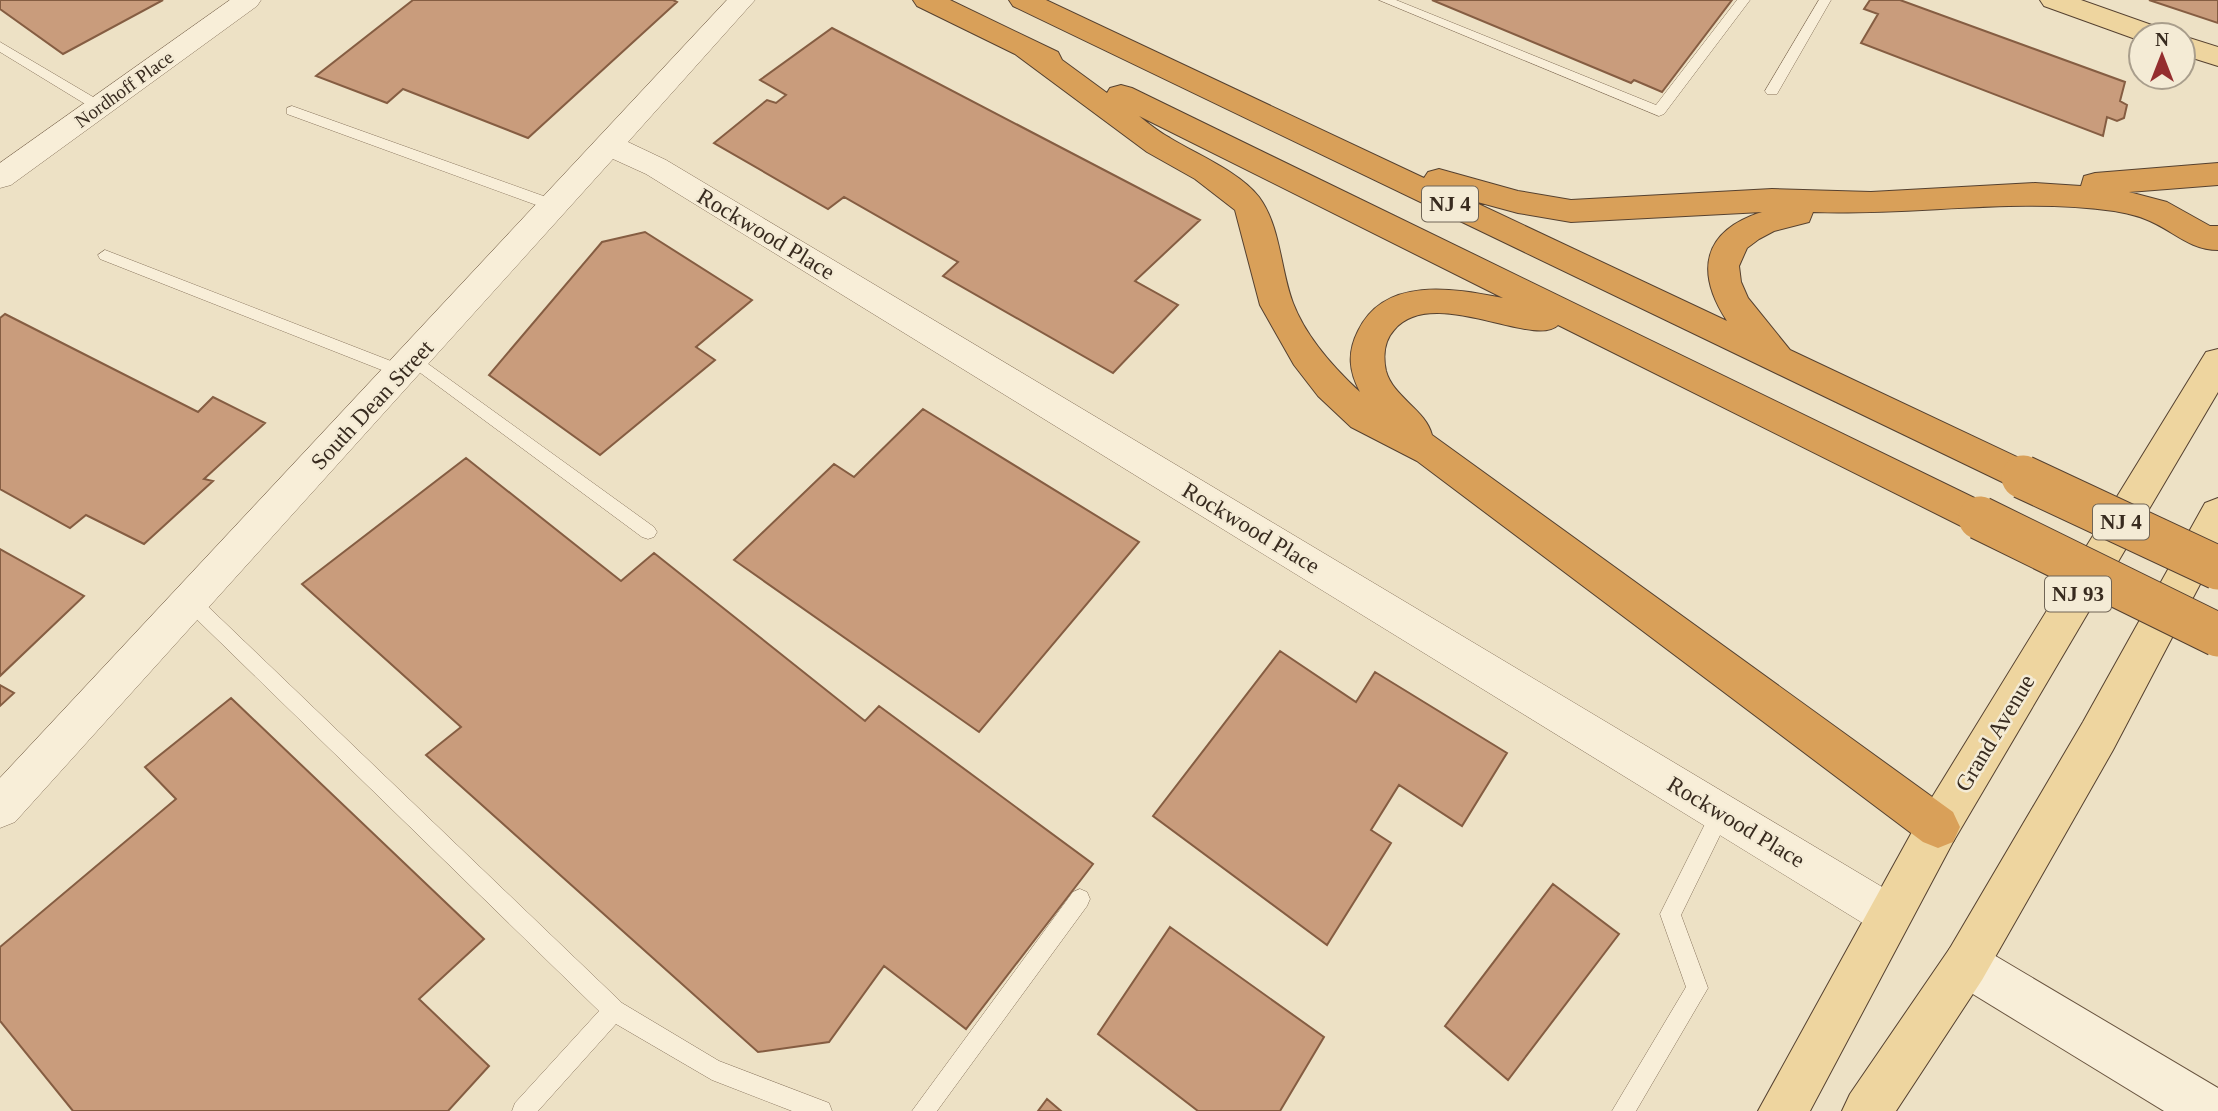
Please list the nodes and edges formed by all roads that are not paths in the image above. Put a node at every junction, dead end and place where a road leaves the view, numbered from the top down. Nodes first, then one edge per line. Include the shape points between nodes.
1 (248, 0) edge
2 (742, 0) edge
3 (927, 0) edge
4 (1023, 0) edge
5 (1385, 0) edge
6 (1744, 0) edge
7 (1825, 0) edge
8 (2054, 0) edge
9 (2127, 26) edge
10 (0, 46) edge
11 (1025, 48) junction
12 (2197, 50) edge
13 (2218, 57) edge
14 (1772, 91) dead end
15 (100, 107) junction
16 (292, 111) dead end
17 (610, 146) junction
18 (1347, 155) junction
19 (2218, 174) edge
20 (0, 178) edge
21 (2035, 194) junction
22 (1871, 203) junction
23 (555, 206) junction
24 (2218, 238) edge
25 (105, 255) dead end
26 (1597, 330) junction
27 (1780, 360) junction
28 (2218, 362) edge
29 (408, 365) junction
30 (1430, 451) junction
31 (2218, 514) edge
32 (648, 532) dead end
33 (2218, 568) edge
34 (190, 601) junction
35 (2218, 635) edge
36 (0, 808) edge
37 (1721, 813) junction
38 (1938, 827) junction
39 (1080, 899) dead end
40 (1889, 915) junction
41 (1966, 964) junction
42 (614, 1011) junction
43 (523, 1111) edge
44 (821, 1111) edge
45 (923, 1111) edge
46 (1623, 1111) edge
47 (1783, 1111) edge
48 (1867, 1111) edge
49 (2210, 1111) edge

1 - 15 street, Nordhoff Place
2 - 17 street, South Dean Street
3 - 11 highway, NJ 4
4 - 18 highway, NJ 4
5 - 6 lane via 1659,111
7 - 14 lane
8 - 9 main road
10 - 15 lane
11 - 26 highway, NJ 4
11 - 30 highway via 1158,145 1206,171 1246,202 1254,215 1277,305 1306,356 1364,417
12 - 13 main road
15 - 20 street, Nordhoff Place
16 - 23 lane
17 - 23 street, South Dean Street
17 - 37 street, Rockwood Place via 656,167
18 - 22 highway via 1518,202 1571,211 1772,200
18 - 27 highway, NJ 4
19 - 21 highway via 2111,181
21 - 22 highway
21 - 24 highway via 2136,204 2172,217 2204,237
22 - 27 highway via 1766,220 1739,235 1730,247 1723,269 1732,300
23 - 29 street, South Dean Street
25 - 29 lane
26 - 30 highway via 1450,302 1406,305 1390,313 1371,337 1366,366 1381,396
26 - 35 highway, NJ 4, bridge
27 - 33 highway, NJ 4, bridge
28 - 38 main road, Grand Avenue / NJ 93
29 - 32 lane
29 - 34 street, South Dean Street
30 - 38 highway
31 - 41 main road via 2098,736
34 - 36 street, South Dean Street
34 - 42 lane
37 - 40 street, Rockwood Place
37 - 46 lane via 1670,914 1697,988
38 - 40 main road, Grand Avenue / NJ 93
39 - 45 lane
40 - 47 main road, Grand Avenue / NJ 93
41 - 48 main road
41 - 49 street
42 - 43 lane
42 - 44 lane via 712,1069

